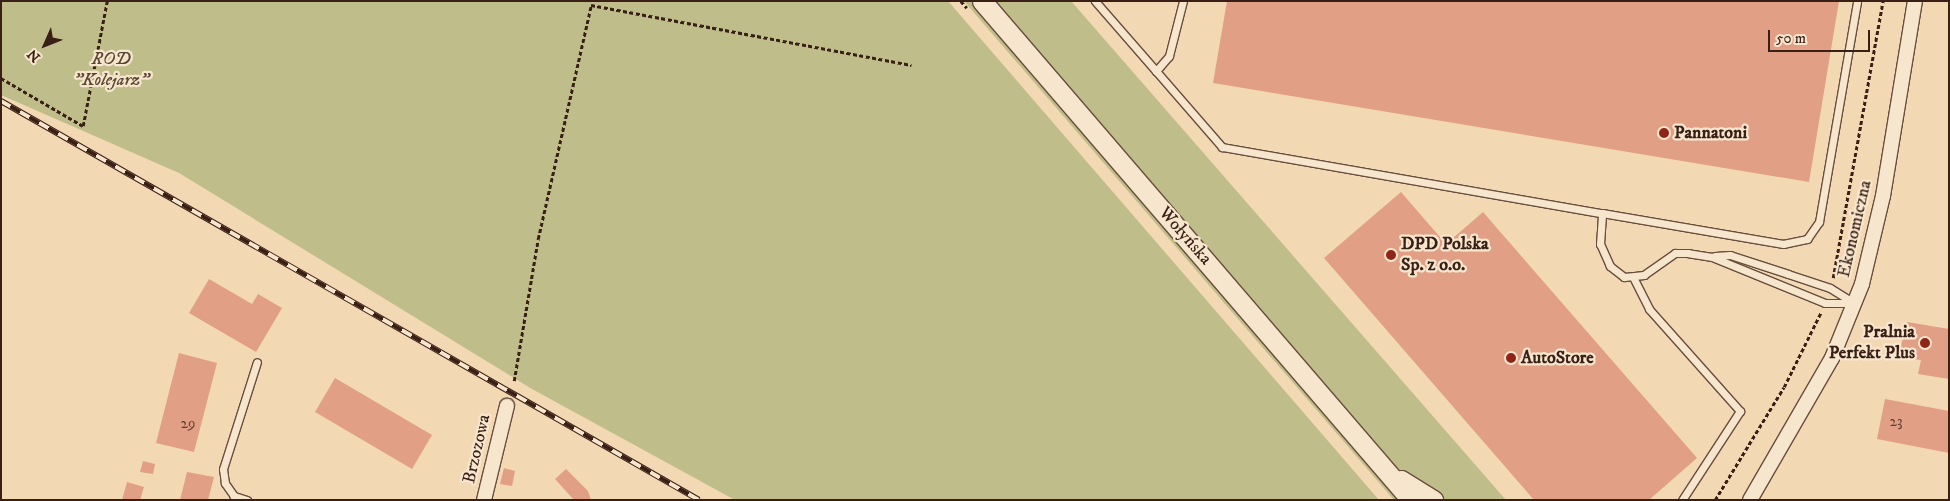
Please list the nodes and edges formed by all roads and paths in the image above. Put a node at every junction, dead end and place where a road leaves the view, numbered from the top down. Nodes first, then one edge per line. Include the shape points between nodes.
1 (107, 1) edge
2 (982, 1) edge
3 (1095, 1) edge
4 (1183, 1) edge
5 (1857, 1) edge
6 (1884, 1) edge
7 (1915, 1) edge
8 (592, 3) edge
9 (911, 65) dead end
10 (1156, 71) junction
11 (1, 78) edge
12 (1602, 214) junction
13 (1712, 257) junction
14 (1634, 279) junction
15 (1830, 288) junction
16 (1825, 303) junction
17 (1854, 303) junction
18 (257, 362) dead end
19 (514, 381) dead end
20 (507, 406) dead end
21 (1387, 471) junction
22 (247, 500) edge
23 (484, 500) edge
24 (1411, 500) edge
25 (1433, 500) edge
26 (1682, 500) edge
27 (1715, 500) edge
28 (1750, 500) edge

1 - 11 path via 83,126
2 - 21 main road, Wołyńska
3 - 10 lane
4 - 10 lane via 1169,56
5 - 12 lane via 1819,222 1807,239 1783,244
6 - 15 path
7 - 17 street, Ekonomiczna via 1873,250
8 - 9 path
8 - 19 path via 538,238
10 - 12 lane via 1214,138 1235,153
12 - 14 lane via 1601,253 1617,273
13 - 14 lane via 1675,253
13 - 15 lane via 1730,255
13 - 16 lane
14 - 26 lane via 1649,309 1740,411
15 - 17 lane
16 - 17 lane
16 - 27 path via 1784,387
17 - 28 street, Ekonomiczna via 1805,409
18 - 22 lane via 223,470 225,483 234,496
20 - 23 street, Brzozowa
21 - 24 main road, Wołyńska
21 - 25 main road, Wołyńska

